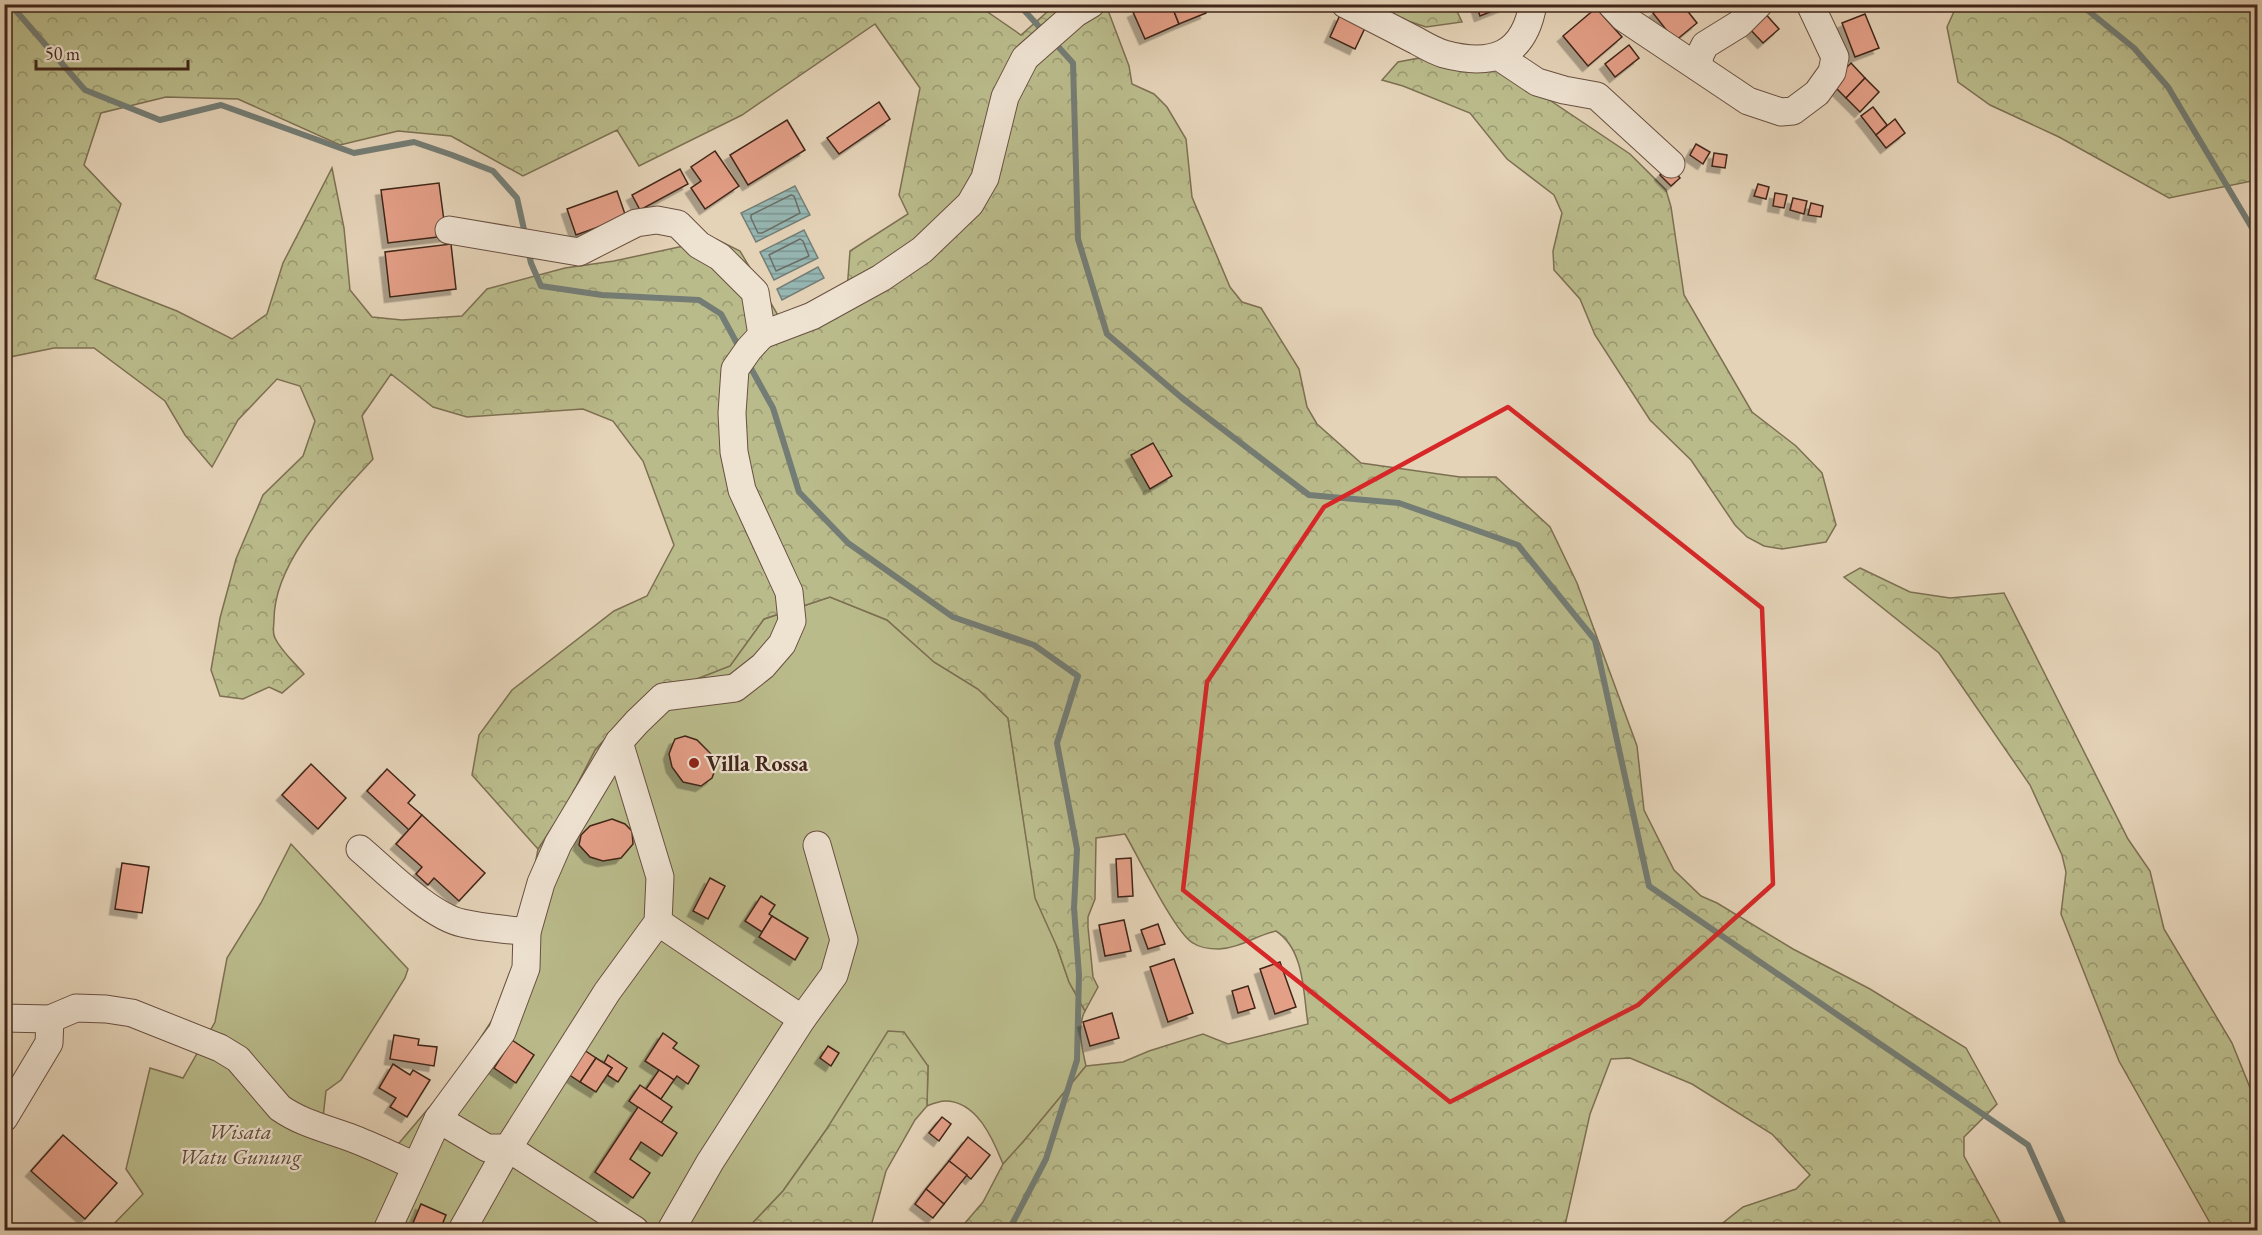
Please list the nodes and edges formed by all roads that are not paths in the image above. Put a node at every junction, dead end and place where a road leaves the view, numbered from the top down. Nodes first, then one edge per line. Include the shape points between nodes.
1 (1345, 4) edge
2 (1533, 4) edge
3 (1611, 4) edge
4 (1759, 4) edge
5 (1810, 4) edge
6 (1083, 9) edge
7 (1498, 56) junction
8 (1698, 68) junction
9 (1671, 164) dead end
10 (449, 230) dead end
11 (749, 351) junction
12 (619, 742) junction
13 (817, 845) dead end
14 (360, 849) dead end
15 (658, 922) junction
16 (527, 932) junction
17 (4, 1018) edge
18 (50, 1019) junction
19 (802, 1019) junction
20 (4, 1118) edge
21 (438, 1119) junction
22 (508, 1148) junction
23 (415, 1166) junction
24 (387, 1230) edge
25 (462, 1230) edge
26 (636, 1230) edge
27 (671, 1230) edge

1 - 7 street via 1442,54 1467,59
2 - 7 street via 1525,34 1512,50
3 - 8 street via 1624,18
4 - 8 street via 1739,24 1705,45
5 - 8 street via 1835,57 1832,72 1817,93 1793,111 1760,107
6 - 11 street via 1025,58 1005,97 985,178 970,204 922,250 882,278
7 - 9 street via 1537,82 1598,96
10 - 11 street via 579,252 636,224 657,220 678,224 720,257 754,292
11 - 12 street via 732,413 736,462 742,490 789,592 792,621 782,644 763,666 735,688 663,697
12 - 15 street via 660,877
12 - 16 street via 558,844
13 - 19 street via 844,940 834,975
14 - 16 street via 444,917
15 - 19 street
15 - 22 street via 607,992
16 - 21 street via 526,968 502,1032
17 - 18 street
18 - 20 street via 49,1043
18 - 23 street via 76,1008 106,1008 132,1013 220,1048 238,1059 286,1113
19 - 27 street
21 - 22 street via 487,1149
21 - 23 street
22 - 25 street
22 - 26 street
23 - 24 street

